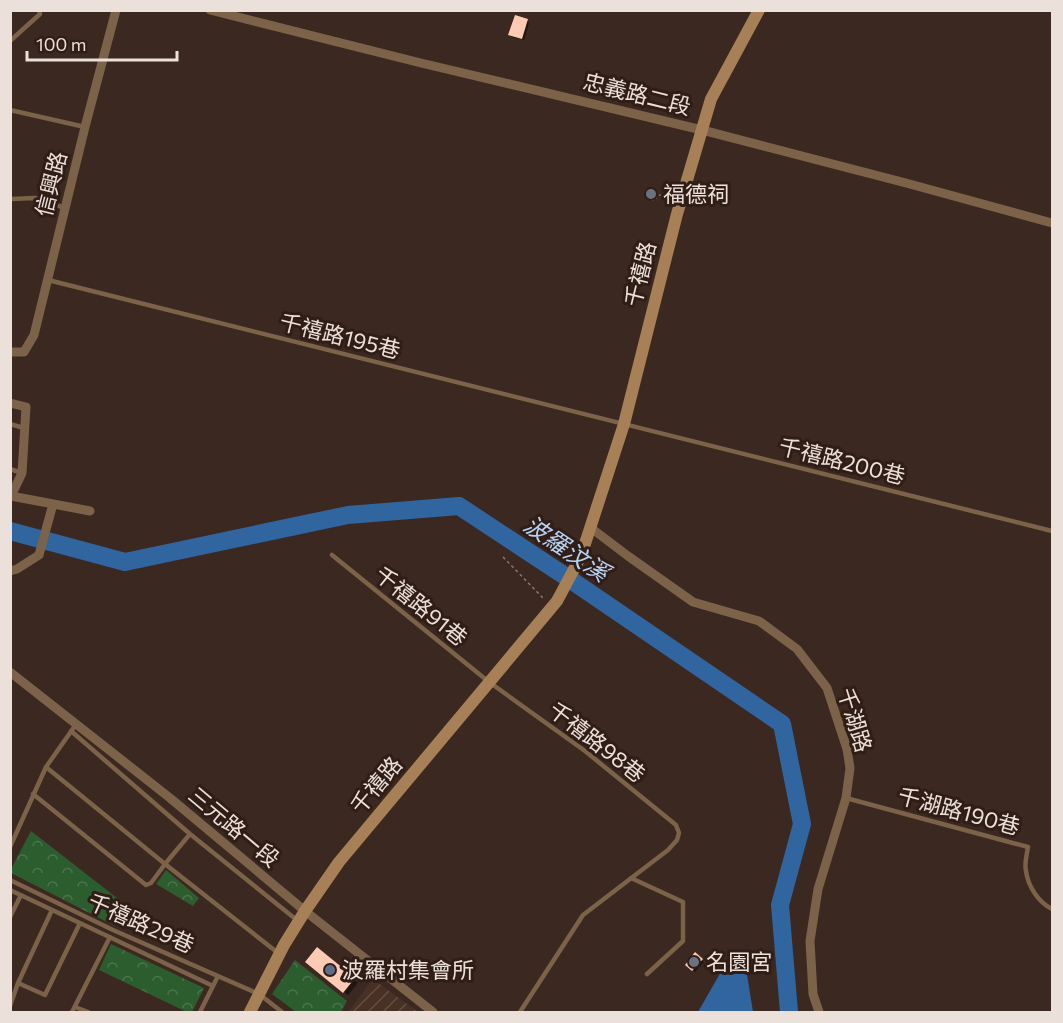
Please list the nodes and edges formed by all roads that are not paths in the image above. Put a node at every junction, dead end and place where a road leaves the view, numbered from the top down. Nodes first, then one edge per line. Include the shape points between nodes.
1 (39, 10) edge
2 (116, 10) edge
3 (210, 10) edge
4 (759, 10) edge
5 (10, 41) edge
6 (10, 110) edge
7 (85, 127) junction
8 (702, 130) junction
9 (10, 199) edge
10 (65, 208) junction
11 (1053, 223) edge
12 (47, 280) junction
13 (10, 352) edge
14 (10, 403) edge
15 (10, 424) edge
16 (624, 424) junction
17 (24, 428) junction
18 (10, 470) edge
19 (22, 473) junction
20 (53, 504) junction
21 (90, 511) dead end
22 (591, 528) junction
23 (1053, 531) edge
24 (332, 555) dead end
25 (10, 571) edge
26 (10, 672) edge
27 (489, 682) junction
28 (74, 727) junction
29 (46, 767) junction
30 (33, 794) junction
31 (846, 798) junction
32 (190, 834) junction
33 (10, 847) edge
34 (165, 864) junction
35 (631, 878) junction
36 (10, 880) edge
37 (10, 890) edge
38 (21, 895) junction
39 (1053, 909) edge
40 (52, 910) junction
41 (302, 916) junction
42 (10, 917) edge
43 (80, 923) junction
44 (110, 937) junction
45 (279, 954) junction
46 (647, 974) dead end
47 (218, 976) junction
48 (18, 983) junction
49 (213, 986) junction
50 (259, 994) junction
51 (10, 1006) edge
52 (74, 1010) edge
53 (88, 1012) edge
54 (200, 1012) edge
55 (250, 1012) edge
56 (282, 1012) edge
57 (433, 1012) edge
58 (520, 1012) edge
59 (819, 1012) edge

1 - 5 lane via 40,14
2 - 7 street, 信興路
3 - 8 street, 忠義路二段
4 - 8 street, 千禧路 via 711,99
6 - 7 lane
7 - 10 street, 信興路
8 - 11 street, 忠義路二段
8 - 16 street, 千禧路 via 676,214
9 - 10 lane via 35,198
10 - 12 street, 信興路
12 - 13 street, 信興路 via 34,335 24,352
12 - 16 lane, 千禧路195巷
14 - 17 street via 26,407
15 - 17 lane
16 - 22 street, 千禧路
16 - 23 lane, 千禧路200巷
17 - 19 street
18 - 19 lane
19 - 20 street via 11,496
20 - 21 street
20 - 25 street via 39,555
22 - 27 street, 千禧路 via 555,604
22 - 31 street, 千湖路 via 693,602 759,621 797,649 826,688 847,749 850,768
24 - 27 lane, 千禧路91巷
26 - 28 street, 三元路一段
27 - 35 lane, 千禧路98巷 via 585,751 676,825 680,833 677,840
27 - 41 street, 千禧路 via 339,862
28 - 29 lane
28 - 32 lane
28 - 41 street, 三元路一段 via 170,798
29 - 30 lane
29 - 34 lane
30 - 33 lane
30 - 34 lane via 146,885
31 - 39 lane, 千湖路190巷 via 1028,847 1025,869 1033,892
31 - 59 street, 千湖路 via 818,889 810,941 813,994
32 - 34 lane
32 - 41 lane
34 - 45 lane
35 - 46 lane via 683,902 683,941
35 - 58 lane via 583,915
36 - 47 lane, 千禧路29巷
37 - 38 lane
38 - 40 lane
38 - 42 lane
40 - 43 lane
40 - 48 lane
41 - 45 street, 千禧路
41 - 57 street, 三元路一段
43 - 44 lane
43 - 48 lane via 45,995
44 - 49 lane
44 - 52 lane
45 - 50 street, 千禧路
47 - 49 lane
47 - 50 lane, 千禧路29巷
48 - 51 lane
49 - 54 lane
50 - 55 street, 千禧路
50 - 56 lane, 千禧路29巷
52 - 53 lane

